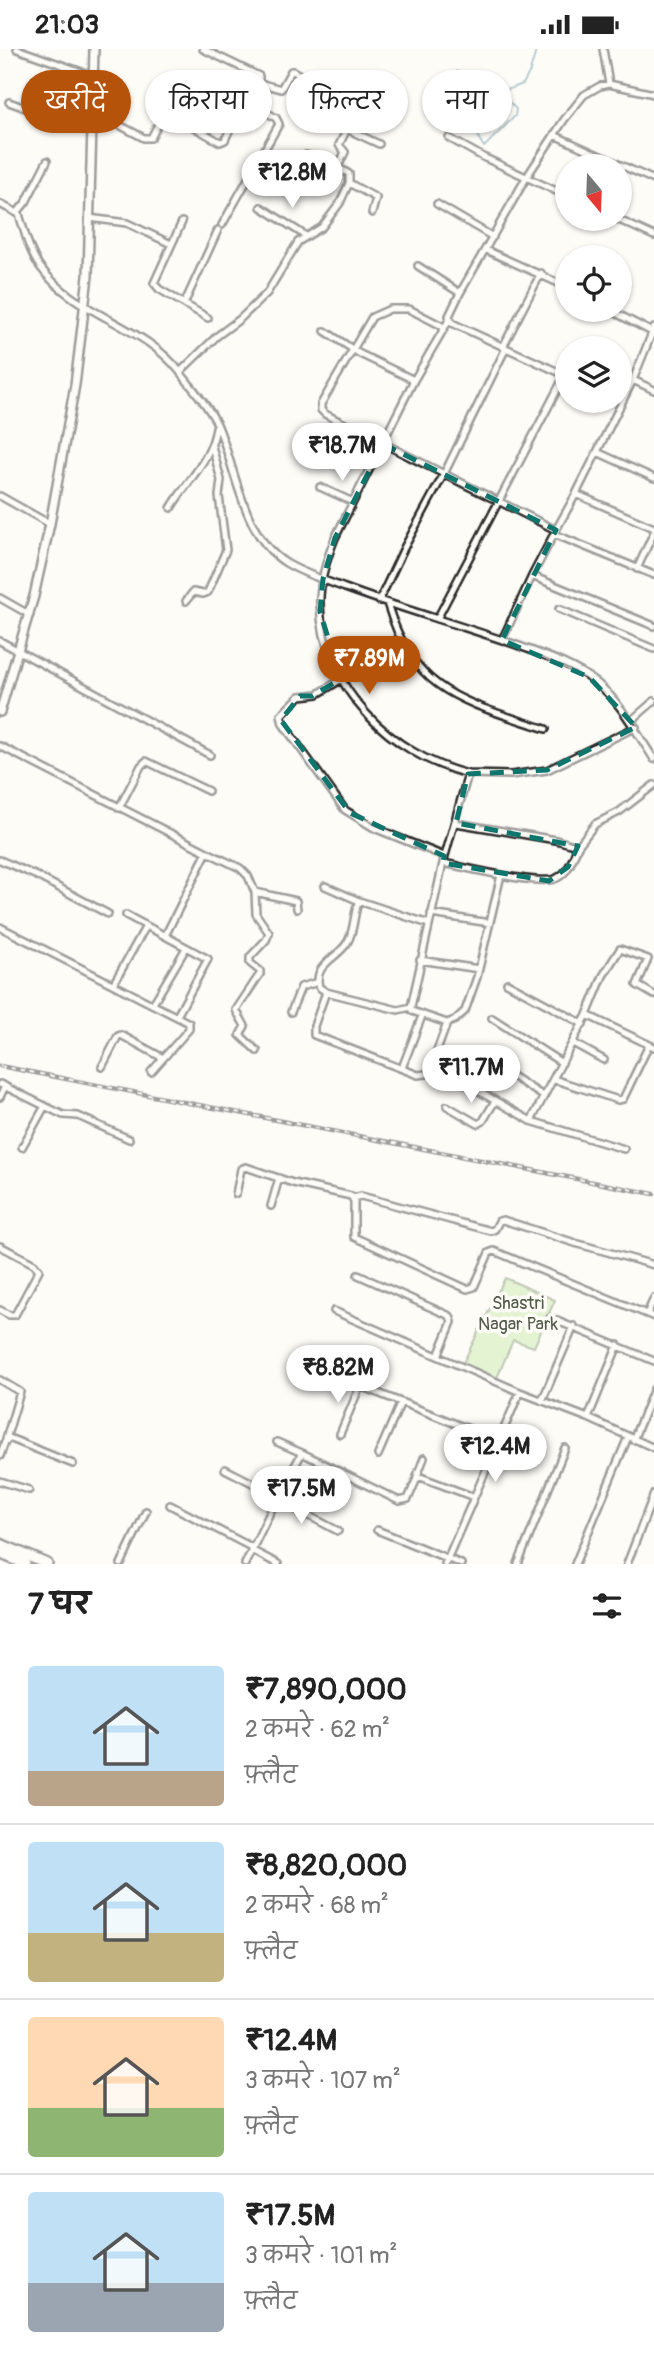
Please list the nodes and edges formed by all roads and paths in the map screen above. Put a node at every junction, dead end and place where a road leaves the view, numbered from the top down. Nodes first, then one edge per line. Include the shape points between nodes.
1 (17, 49) edge
2 (94, 49) edge
3 (203, 49) edge
4 (603, 49) edge
5 (216, 52) edge
6 (76, 70) edge
7 (93, 70) edge
8 (248, 70) edge
9 (286, 79) edge
10 (609, 84) junction
11 (272, 88) edge
12 (654, 94) edge
13 (9, 102) dead end
14 (21, 106) edge
15 (272, 116) edge
16 (131, 130) edge
17 (93, 133) edge
18 (154, 133) edge
19 (204, 133) edge
20 (229, 133) edge
21 (345, 133) edge
22 (356, 133) edge
23 (554, 135) junction
24 (449, 138) dead end
25 (379, 143) dead end
26 (306, 155) dead end
27 (47, 161) dead end
28 (338, 167) junction
29 (526, 178) junction
30 (654, 180) edge
31 (349, 183) junction
32 (555, 191) edge
33 (0, 204) edge
34 (437, 204) dead end
35 (261, 207) dead end
36 (17, 213) junction
37 (372, 213) dead end
38 (89, 218) junction
39 (182, 222) dead end
40 (632, 226) edge
41 (306, 236) junction
42 (654, 236) edge
43 (493, 237) junction
44 (171, 244) junction
45 (486, 250) junction
46 (418, 266) dead end
47 (541, 273) junction
48 (555, 281) edge
49 (460, 293) junction
50 (185, 302) junction
51 (85, 306) junction
52 (208, 318) dead end
53 (449, 320) junction
54 (632, 320) edge
55 (444, 327) junction
56 (653, 330) edge
57 (325, 331) dead end
58 (505, 348) junction
59 (352, 349) junction
60 (555, 370) edge
61 (180, 372) junction
62 (414, 380) junction
63 (633, 380) joint
64 (654, 390) edge
65 (555, 396) edge
66 (615, 413) edge
67 (217, 423) junction
68 (383, 444) junction
69 (212, 446) junction
70 (597, 452) junction
71 (444, 474) junction
72 (654, 478) edge
73 (320, 487) dead end
74 (576, 494) junction
75 (0, 496) edge
76 (500, 501) junction
77 (353, 502) junction
78 (171, 508) dead end
79 (50, 524) junction
80 (654, 530) edge
81 (555, 532) junction
82 (638, 569) junction
83 (654, 575) edge
84 (532, 576) junction
85 (323, 579) junction
86 (0, 598) edge
87 (186, 601) dead end
88 (379, 601) junction
89 (387, 603) junction
90 (559, 609) dead end
91 (30, 615) junction
92 (437, 619) junction
93 (654, 626) edge
94 (502, 640) junction
95 (0, 641) edge
96 (654, 649) edge
97 (18, 651) junction
98 (342, 679) junction
99 (654, 701) edge
100 (0, 712) edge
101 (631, 721) junction
102 (636, 727) junction
103 (546, 729) dead end
104 (0, 746) edge
105 (210, 755) dead end
106 (654, 759) edge
107 (468, 774) junction
108 (654, 785) edge
109 (208, 791) dead end
110 (119, 808) junction
111 (456, 823) junction
112 (578, 846) junction
113 (207, 852) junction
114 (444, 859) junction
115 (0, 860) edge
116 (501, 875) junction
117 (325, 886) dead end
118 (255, 892) junction
119 (359, 901) junction
120 (297, 909) dead end
121 (108, 913) dead end
122 (431, 914) junction
123 (126, 915) dead end
124 (490, 923) junction
125 (429, 924) junction
126 (146, 926) junction
127 (0, 927) edge
128 (165, 936) junction
129 (186, 948) junction
130 (420, 960) junction
131 (479, 969) junction
132 (318, 982) junction
133 (114, 983) junction
134 (507, 983) dead end
135 (326, 992) junction
136 (654, 995) edge
137 (153, 1004) junction
138 (411, 1007) junction
139 (291, 1011) dead end
140 (587, 1015) junction
141 (177, 1016) junction
142 (422, 1016) junction
143 (492, 1018) dead end
144 (447, 1023) junction
145 (583, 1024) junction
146 (573, 1044) junction
147 (652, 1046) edge
148 (257, 1051) dead end
149 (481, 1056) dead end
150 (163, 1058) junction
151 (604, 1060) dead end
152 (562, 1063) junction
153 (102, 1067) dead end
154 (402, 1068) junction
155 (151, 1072) dead end
156 (553, 1079) junction
157 (459, 1080) dead end
158 (2, 1085) edge
159 (543, 1096) junction
160 (0, 1097) edge
161 (495, 1101) junction
162 (45, 1106) junction
163 (447, 1106) dead end
164 (531, 1121) junction
165 (129, 1139) dead end
166 (22, 1147) dead end
167 (624, 1149) dead end
168 (279, 1178) junction
169 (236, 1194) dead end
170 (353, 1198) junction
171 (271, 1206) dead end
172 (0, 1246) edge
173 (654, 1265) edge
174 (358, 1275) dead end
175 (654, 1298) edge
176 (0, 1310) edge
177 (334, 1311) dead end
178 (647, 1314) junction
179 (654, 1317) edge
180 (550, 1318) dead end
181 (574, 1326) junction
182 (618, 1345) junction
183 (438, 1356) junction
184 (654, 1361) edge
185 (335, 1376) dead end
186 (0, 1380) edge
187 (360, 1386) junction
188 (654, 1389) edge
189 (520, 1392) junction
190 (542, 1401) junction
191 (401, 1402) junction
192 (651, 1403) edge
193 (588, 1418) junction
194 (340, 1434) dead end
195 (6, 1439) junction
196 (630, 1439) junction
197 (499, 1441) junction
198 (277, 1442) dead end
199 (565, 1448) dead end
200 (654, 1448) edge
201 (302, 1453) junction
202 (378, 1455) dead end
203 (0, 1456) edge
204 (424, 1458) dead end
205 (74, 1464) dead end
206 (225, 1469) dead end
207 (417, 1476) junction
208 (0, 1481) edge
209 (29, 1490) dead end
210 (654, 1494) edge
211 (278, 1497) junction
212 (474, 1497) junction
213 (170, 1505) dead end
214 (146, 1511) dead end
215 (338, 1531) dead end
216 (377, 1531) dead end
217 (0, 1544) edge
218 (252, 1549) junction
219 (0, 1553) edge
220 (446, 1561) edge
221 (25, 1564) edge
222 (47, 1564) edge
223 (121, 1564) edge
224 (245, 1564) edge
225 (278, 1564) edge
226 (461, 1564) edge
227 (519, 1564) edge
228 (575, 1564) edge
229 (627, 1564) edge

1 - 6 street
2 - 7 main road
3 - 5 street
4 - 10 street
5 - 8 street
9 - 11 street via 279,90
10 - 12 street
10 - 23 street via 584,95
13 - 14 street
15 - 50 street via 279,124 220,227
16 - 18 street via 148,139
17 - 38 main road
19 - 20 street via 220,142
21 - 28 street via 339,145 345,152
22 - 25 street
23 - 29 street
23 - 30 street
24 - 29 street
26 - 28 street
27 - 36 street
28 - 31 street via 349,174
29 - 32 street
29 - 43 street
31 - 37 street via 376,198
31 - 41 street via 325,223
33 - 36 street
34 - 43 street
35 - 41 street
36 - 51 street via 39,266
38 - 44 street via 127,223
38 - 51 main road
39 - 44 street
40 - 42 street
41 - 61 street via 291,251 267,293
43 - 45 street
44 - 50 street via 155,283
45 - 47 street
45 - 49 street
46 - 49 street
47 - 48 street
47 - 58 street
49 - 53 street
50 - 52 street
51 - 61 street via 154,347
51 - 79 main road
53 - 55 street
53 - 58 street
54 - 56 street
55 - 59 street via 409,309 390,309 369,320
55 - 62 street
56 - 63 street
57 - 59 street
58 - 60 street
58 - 71 street
59 - 62 street
59 - 68 street via 321,410
61 - 67 street
62 - 68 street
63 - 64 street
65 - 76 street
66 - 70 street
67 - 69 street
67 - 85 street via 250,517 270,551 289,565
68 - 71 street
68 - 77 street
69 - 78 street
69 - 87 street via 221,480 226,553 208,592 193,592
70 - 72 street
70 - 74 street
71 - 76 street
71 - 88 street
73 - 77 street
74 - 80 street
74 - 81 street
75 - 79 street
76 - 81 street
76 - 92 street
77 - 85 street via 329,552
79 - 91 main road
80 - 82 street
81 - 82 street
81 - 84 street
82 - 83 street
84 - 93 street
84 - 94 street
85 - 88 street
85 - 98 street via 320,613
86 - 91 street
88 - 89 street
89 - 92 street
89 - 103 street via 403,646 438,686
90 - 96 street
91 - 97 main road
92 - 94 street
94 - 101 street via 558,660 589,677
95 - 97 street
97 - 100 main road
97 - 105 street
98 - 107 street via 382,731 442,766
98 - 114 street via 318,694 300,696 281,715 283,724 345,810
99 - 101 street
101 - 102 street
102 - 106 street
102 - 107 street via 547,770
104 - 110 street
107 - 111 street
108 - 112 street via 591,827
109 - 110 street via 146,761
110 - 113 street
111 - 112 street
111 - 114 street
112 - 116 street via 568,867 553,880
113 - 118 street via 240,868
113 - 128 street
114 - 116 street
114 - 122 street
115 - 121 street
116 - 124 street
117 - 119 street
118 - 120 street via 297,901
118 - 148 street via 256,914 269,936 250,957 260,974 236,1011 245,1026 240,1035
119 - 125 street
119 - 132 street via 349,940 325,963
122 - 124 street
122 - 125 street
123 - 126 street
124 - 131 street
125 - 130 street
126 - 128 street
126 - 133 street
127 - 133 street
128 - 129 street
129 - 137 street
129 - 141 street via 206,956 208,962
130 - 131 street
130 - 138 street
131 - 144 street via 466,1011
132 - 135 street
132 - 139 street via 301,987
133 - 137 street
134 - 145 street
135 - 138 street via 398,1010
135 - 154 street via 314,1035
136 - 140 street via 637,983 648,959 620,949
137 - 141 street
138 - 142 street
140 - 145 street
140 - 147 street
141 - 150 street via 190,1026
142 - 144 street
142 - 154 street
143 - 152 street
144 - 154 street via 428,1073 418,1075
145 - 146 street
146 - 151 street
146 - 152 street
147 - 156 street via 622,1099
149 - 159 street
150 - 153 street via 121,1035
150 - 155 street
152 - 156 street
156 - 159 street
157 - 161 street
158 - 160 street
158 - 162 street
159 - 164 street
161 - 163 street via 478,1123
161 - 164 street
162 - 165 street
162 - 166 street
164 - 167 street
168 - 169 street via 243,1167
168 - 170 street
168 - 171 street
170 - 173 street via 361,1196 491,1231 503,1220
170 - 178 street via 354,1237 467,1289 474,1287 494,1251
172 - 176 street via 39,1270 15,1315
174 - 183 street via 450,1316 452,1322
175 - 178 street
177 - 183 street
178 - 179 street
180 - 181 street
181 - 182 street
181 - 190 street
182 - 184 street
182 - 193 street
183 - 189 street
185 - 187 street
186 - 195 street via 20,1392
187 - 191 street
187 - 194 street
188 - 192 street
189 - 190 street
189 - 197 street
190 - 193 street
191 - 197 street
191 - 202 street
192 - 196 street
193 - 196 street
195 - 203 street
195 - 205 street
196 - 200 street
196 - 228 street
197 - 212 street
198 - 201 street
199 - 227 street
201 - 207 street via 402,1501 408,1499
201 - 211 street
204 - 207 street
206 - 211 street
207 - 212 street
208 - 209 street
210 - 229 street
211 - 215 street
211 - 218 street
212 - 220 street
213 - 218 street
214 - 223 street
216 - 220 street
217 - 222 highway
218 - 224 street
218 - 225 street
219 - 221 highway
220 - 226 street

